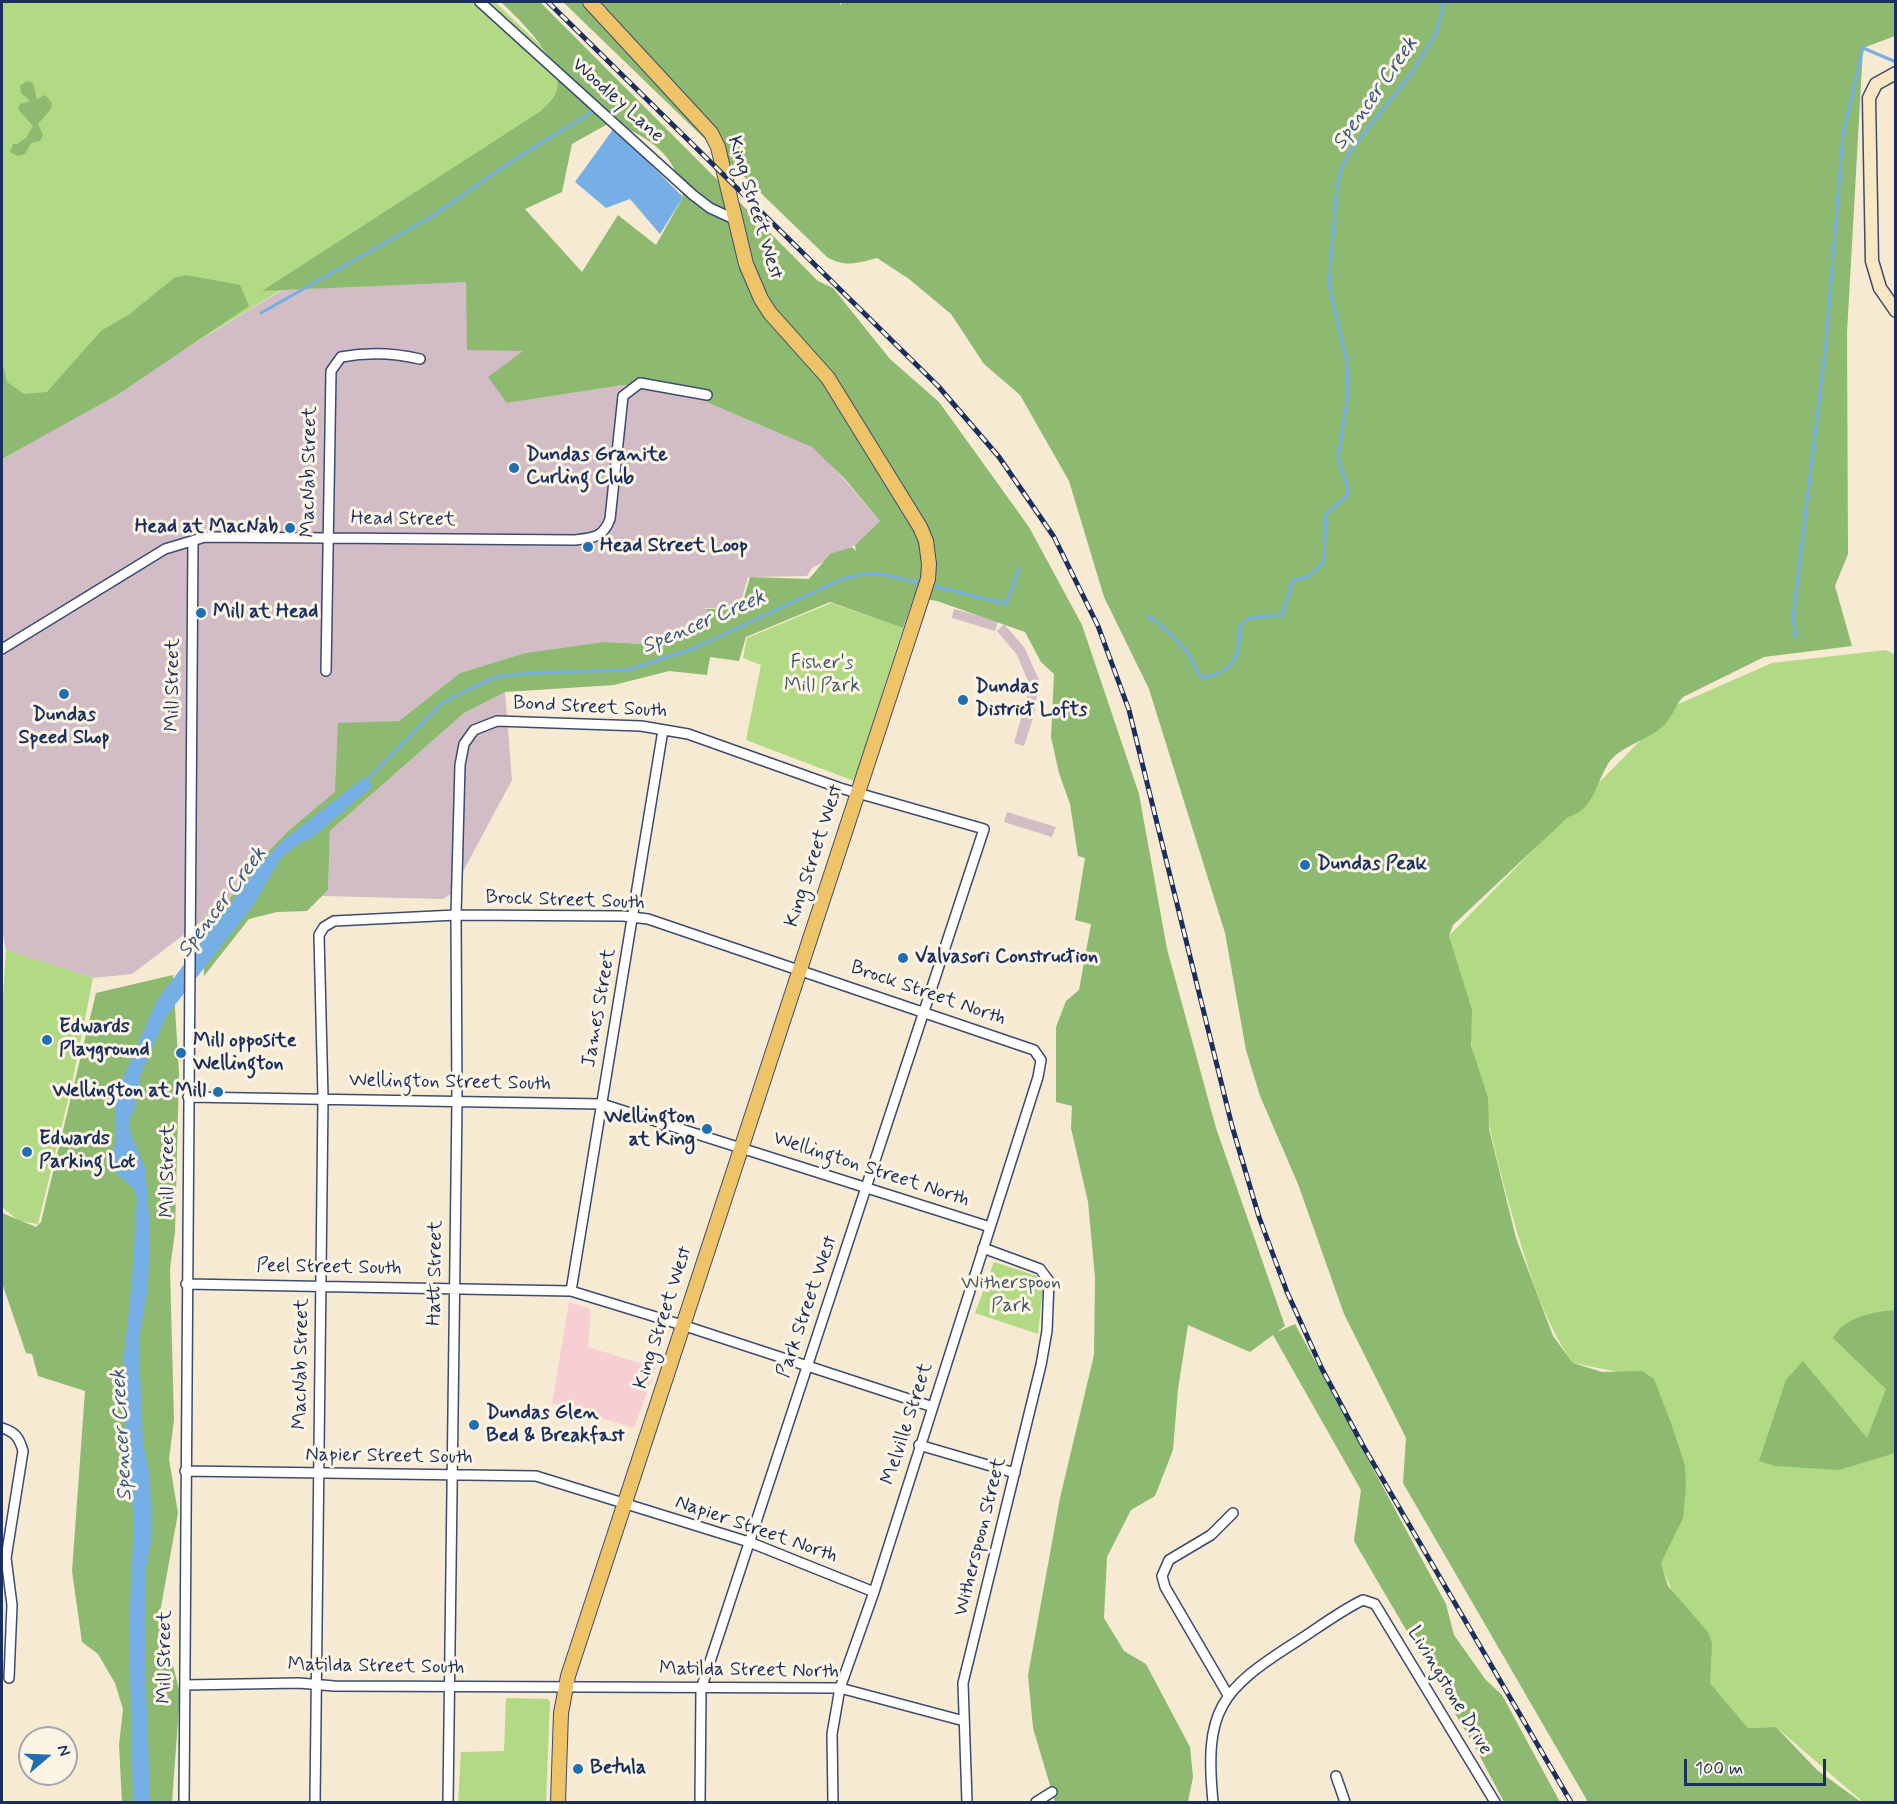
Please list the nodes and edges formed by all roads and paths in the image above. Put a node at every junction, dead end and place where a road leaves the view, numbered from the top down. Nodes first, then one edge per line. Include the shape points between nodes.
1 (480, 2) edge
2 (590, 2) edge
3 (1896, 73) edge
4 (734, 219) junction
5 (1896, 311) edge
6 (420, 359) dead end
7 (707, 395) dead end
8 (328, 537) junction
9 (193, 541) junction
10 (2, 649) edge
11 (326, 671) dead end
12 (663, 730) junction
13 (464, 744) joint
14 (856, 792) junction
15 (984, 829) joint
16 (456, 915) junction
17 (634, 916) junction
18 (324, 927) joint
19 (799, 969) junction
20 (923, 1012) junction
21 (1041, 1060) joint
22 (188, 1097) junction
23 (323, 1098) junction
24 (457, 1101) junction
25 (602, 1104) junction
26 (741, 1147) junction
27 (867, 1188) junction
28 (990, 1227) junction
29 (983, 1248) junction
30 (186, 1284) junction
31 (320, 1286) junction
32 (454, 1289) junction
33 (571, 1291) junction
34 (682, 1324) junction
35 (806, 1366) junction
36 (933, 1407) junction
37 (2, 1428) edge
38 (919, 1445) junction
39 (185, 1471) junction
40 (1015, 1473) junction
41 (319, 1474) junction
42 (452, 1476) junction
43 (624, 1504) junction
44 (1233, 1513) dead end
45 (749, 1542) junction
46 (874, 1592) junction
47 (9, 1678) dead end
48 (317, 1684) junction
49 (185, 1685) junction
50 (450, 1686) junction
51 (566, 1687) junction
52 (840, 1688) junction
53 (701, 1689) junction
54 (1228, 1695) junction
55 (964, 1721) junction
56 (1336, 1776) dead end
57 (1052, 1792) dead end
58 (184, 1803) edge
59 (315, 1803) edge
60 (448, 1803) edge
61 (558, 1803) edge
62 (700, 1803) edge
63 (833, 1803) edge
64 (967, 1803) edge
65 (1036, 1803) edge
66 (1214, 1803) edge
67 (1345, 1803) edge
68 (1495, 1803) edge

1 - 4 street, Woodley Lane via 693,195
2 - 4 main road, King Street West via 704,123 718,147
3 - 5 street via 1875,84 1869,98 1872,261 1880,288
4 - 14 main road, King Street West via 746,264 761,299 828,378 910,507 926,541 928,579
6 - 8 street, MacNab Street via 394,354 351,355 335,363 329,383
7 - 8 street, Head Street via 640,383 623,396 610,519 597,538
8 - 9 street, Head Street via 222,536
8 - 11 street, MacNab Street
9 - 10 street, Head Street via 165,549
9 - 22 street, Mill Street
12 - 13 street, Bond Street South via 497,721 474,730
12 - 14 street, Bond Street South via 726,746
12 - 17 street, James Street
13 - 16 street, Hatt Street via 460,765
14 - 15 street, Bond Street South
14 - 19 main road, King Street West
15 - 20 street, Park Street West
16 - 17 street, Brock Street South
16 - 18 street, Brock Street South via 334,921
16 - 24 street, Hatt Street
17 - 19 street, Brock Street South
17 - 25 street, James Street
18 - 23 street, MacNab Street via 320,935
19 - 20 street, Brock Street North
19 - 26 main road, King Street West
20 - 21 street, Brock Street North via 1034,1050
20 - 27 street, Park Street West
21 - 28 street, Melville Street
22 - 23 street, Wellington Street South
22 - 30 street, Mill Street
23 - 24 street, Wellington Street South
23 - 31 street, MacNab Street
24 - 25 street, Wellington Street South
24 - 32 street, Hatt Street
25 - 26 street, Wellington Street South
25 - 33 street, James Street
26 - 27 street, Wellington Street North
26 - 34 main road, King Street West
27 - 28 street, Wellington Street North
27 - 35 street, Park Street West
28 - 29 street, Melville Street
29 - 36 street, Melville Street
29 - 40 street, Witherspoon Street via 1040,1269 1049,1281 1041,1365
30 - 31 street, Peel Street South
30 - 39 street, Mill Street
31 - 32 street, Peel Street South
31 - 41 street, MacNab Street
32 - 33 street, Peel Street South
32 - 42 street, Hatt Street
33 - 34 street, Peel Street South
34 - 35 street, Peel Street South
34 - 43 main road, King Street West
35 - 36 street, Peel Street South
35 - 45 street, Park Street West
36 - 38 street, Melville Street
37 - 47 street via 13,1431 23,1451 6,1558 12,1605
38 - 40 street
38 - 46 street, Melville Street
39 - 41 street, Napier Street South
39 - 49 street, Mill Street
40 - 55 street, Witherspoon Street via 963,1683
41 - 42 street, Napier Street South
41 - 48 street, MacNab Street
42 - 43 street, Napier Street South via 536,1476
42 - 50 street, Hatt Street
43 - 45 street, Napier Street North
43 - 51 main road, King Street West
44 - 54 street via 1211,1535 1169,1560 1162,1576
45 - 46 street, Napier Street North
45 - 53 street, Park Street West
46 - 52 street, Melville Street
48 - 49 street, Matilda Street South
48 - 50 street, Matilda Street South
48 - 59 street, MacNab Street
49 - 58 street, Mill Street
50 - 51 street, Matilda Street South
50 - 60 street, Hatt Street
51 - 53 street, Matilda Street North
51 - 61 main road, King Street West via 561,1713
52 - 53 street, Matilda Street North
52 - 55 street, Matilda Street North
52 - 63 street, Melville Street via 832,1734
53 - 62 street, Park Street West
54 - 66 street via 1211,1737
54 - 68 street, Livingstone Drive via 1255,1668 1357,1603 1370,1601
55 - 64 street, Witherspoon Street
56 - 67 street
57 - 65 street

